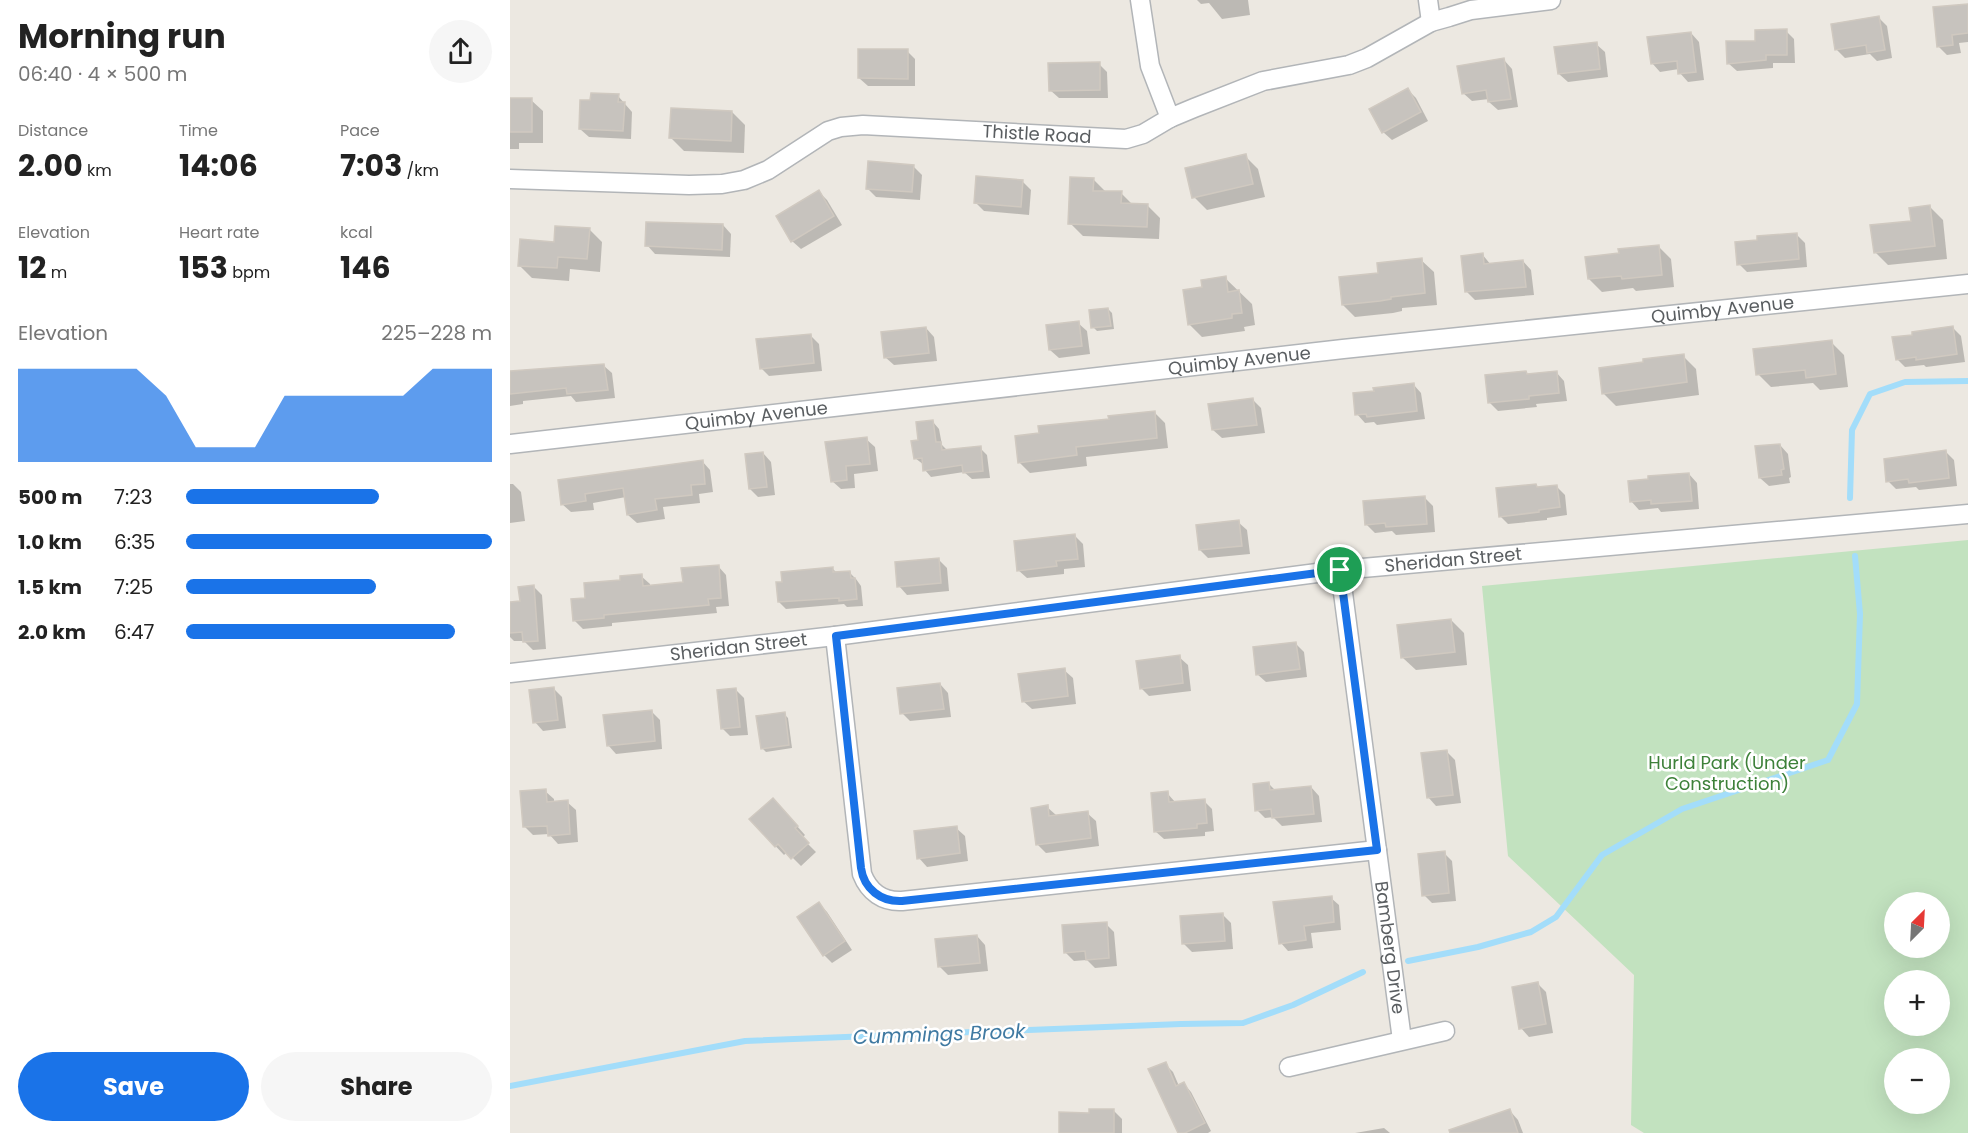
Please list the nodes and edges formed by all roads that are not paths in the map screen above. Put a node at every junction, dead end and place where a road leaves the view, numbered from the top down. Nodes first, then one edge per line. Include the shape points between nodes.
1 (1140, 0) edge
2 (1428, 0) edge
3 (1551, 0) edge
4 (1431, 22) junction
5 (1170, 118) junction
6 (510, 179) edge
7 (1968, 284) edge
8 (510, 444) edge
9 (1968, 514) edge
10 (1340, 570) junction
11 (836, 636) junction
12 (510, 673) edge
13 (1377, 850) junction
14 (1445, 1031) dead end
15 (1402, 1040) junction
16 (1289, 1067) dead end

1 - 5 street via 1150,66
2 - 4 street
3 - 4 street, Thistle Road via 1471,10
4 - 5 street, Thistle Road via 1349,65 1263,81
5 - 6 street, Thistle Road via 1143,134 1118,140 882,125 841,127 822,134 768,170 722,184
7 - 8 street, Quimby Avenue via 1343,349
9 - 10 street, Sheridan Street
10 - 11 street, Sheridan Street
10 - 13 street, Bamberg Drive
11 - 12 street, Sheridan Street
11 - 13 street via 862,874 872,891 883,898 902,901
13 - 15 street, Bamberg Drive
14 - 15 street, Bamberg Drive
15 - 16 street, Bamberg Drive

